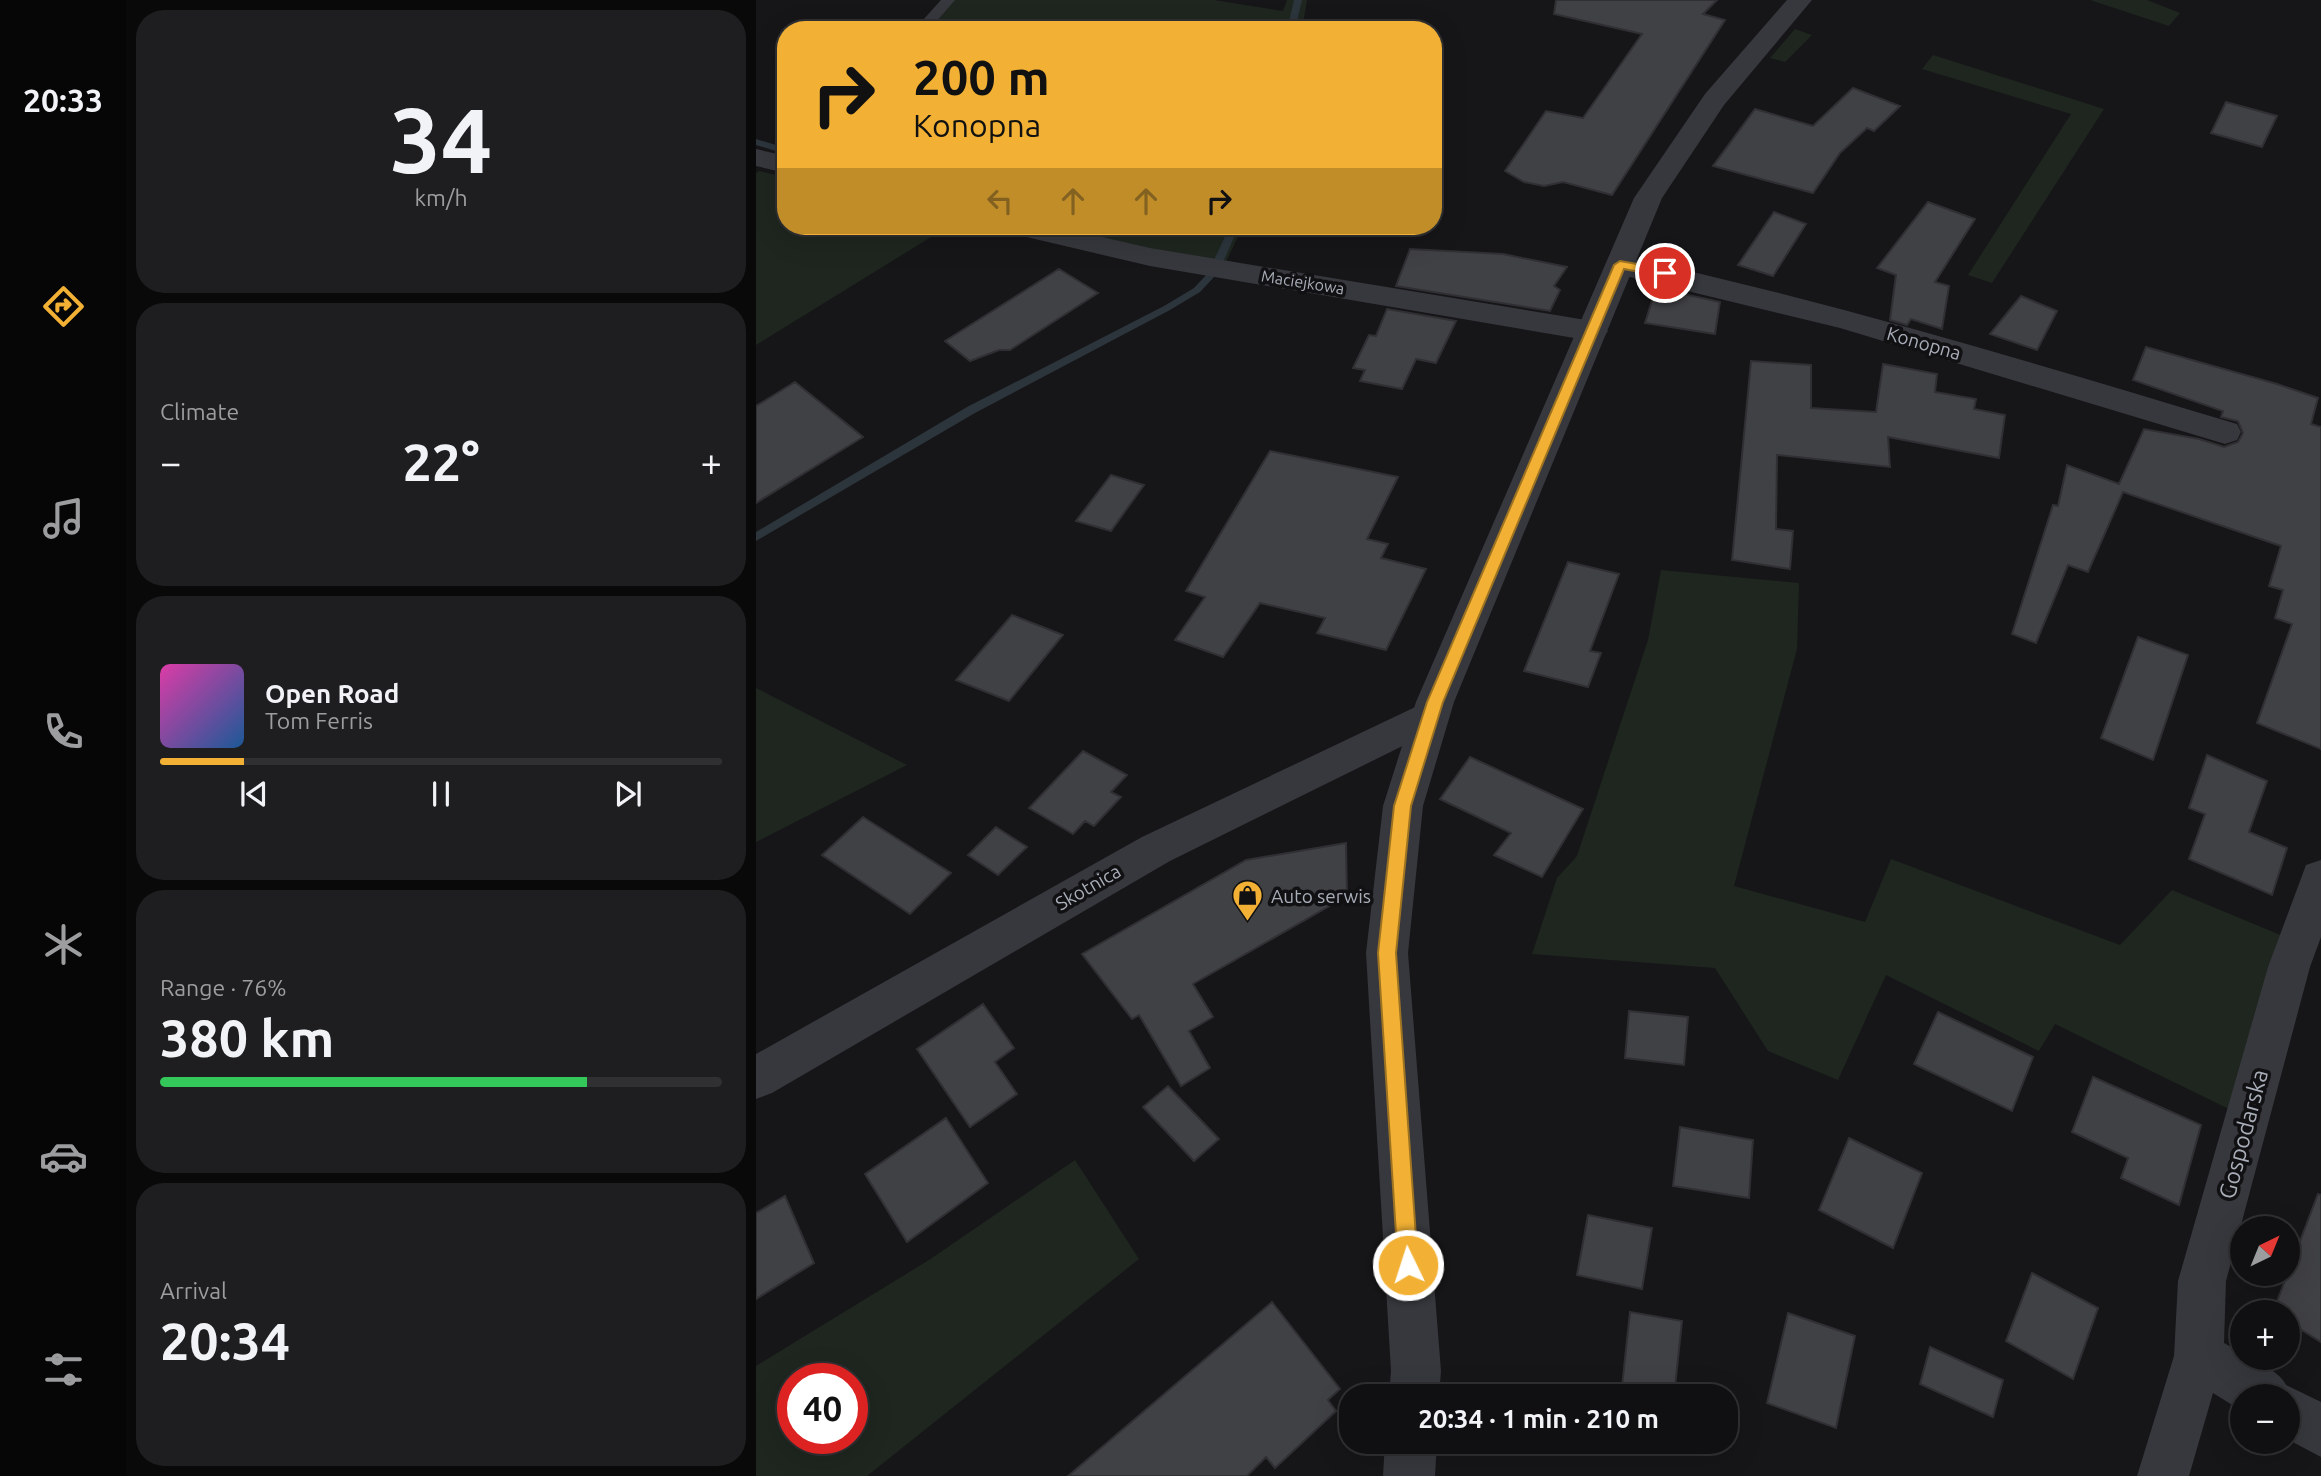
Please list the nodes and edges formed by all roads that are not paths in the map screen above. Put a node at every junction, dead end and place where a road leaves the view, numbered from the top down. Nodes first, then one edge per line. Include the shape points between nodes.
1 (948, 0) edge
2 (1800, 0) edge
3 (929, 21) edge
4 (756, 157) edge
5 (777, 163) edge
6 (1054, 235) edge
7 (1620, 265) junction
8 (1592, 331) junction
9 (2225, 432) dead end
10 (1430, 715) junction
11 (2321, 877) edge
12 (756, 1078) edge
13 (2199, 1356) junction
14 (1415, 1384) edge
15 (2245, 1384) edge
16 (2300, 1418) edge
17 (2321, 1431) edge
18 (1410, 1454) edge
19 (1409, 1476) edge
20 (2163, 1476) edge

1 - 3 lane
2 - 7 street via 1714,100 1678,152 1648,198
4 - 5 street
6 - 8 street, Maciejkowa via 1150,257
7 - 8 street
7 - 9 street, Konopna via 1689,277 1776,301
8 - 10 street
10 - 12 street, Skotnica via 1156,849
10 - 14 street via 1402,806 1387,953
11 - 13 street, Gospodarska via 2289,968 2202,1281
13 - 15 street
13 - 20 street, Gospodarska
16 - 17 street
18 - 19 street

